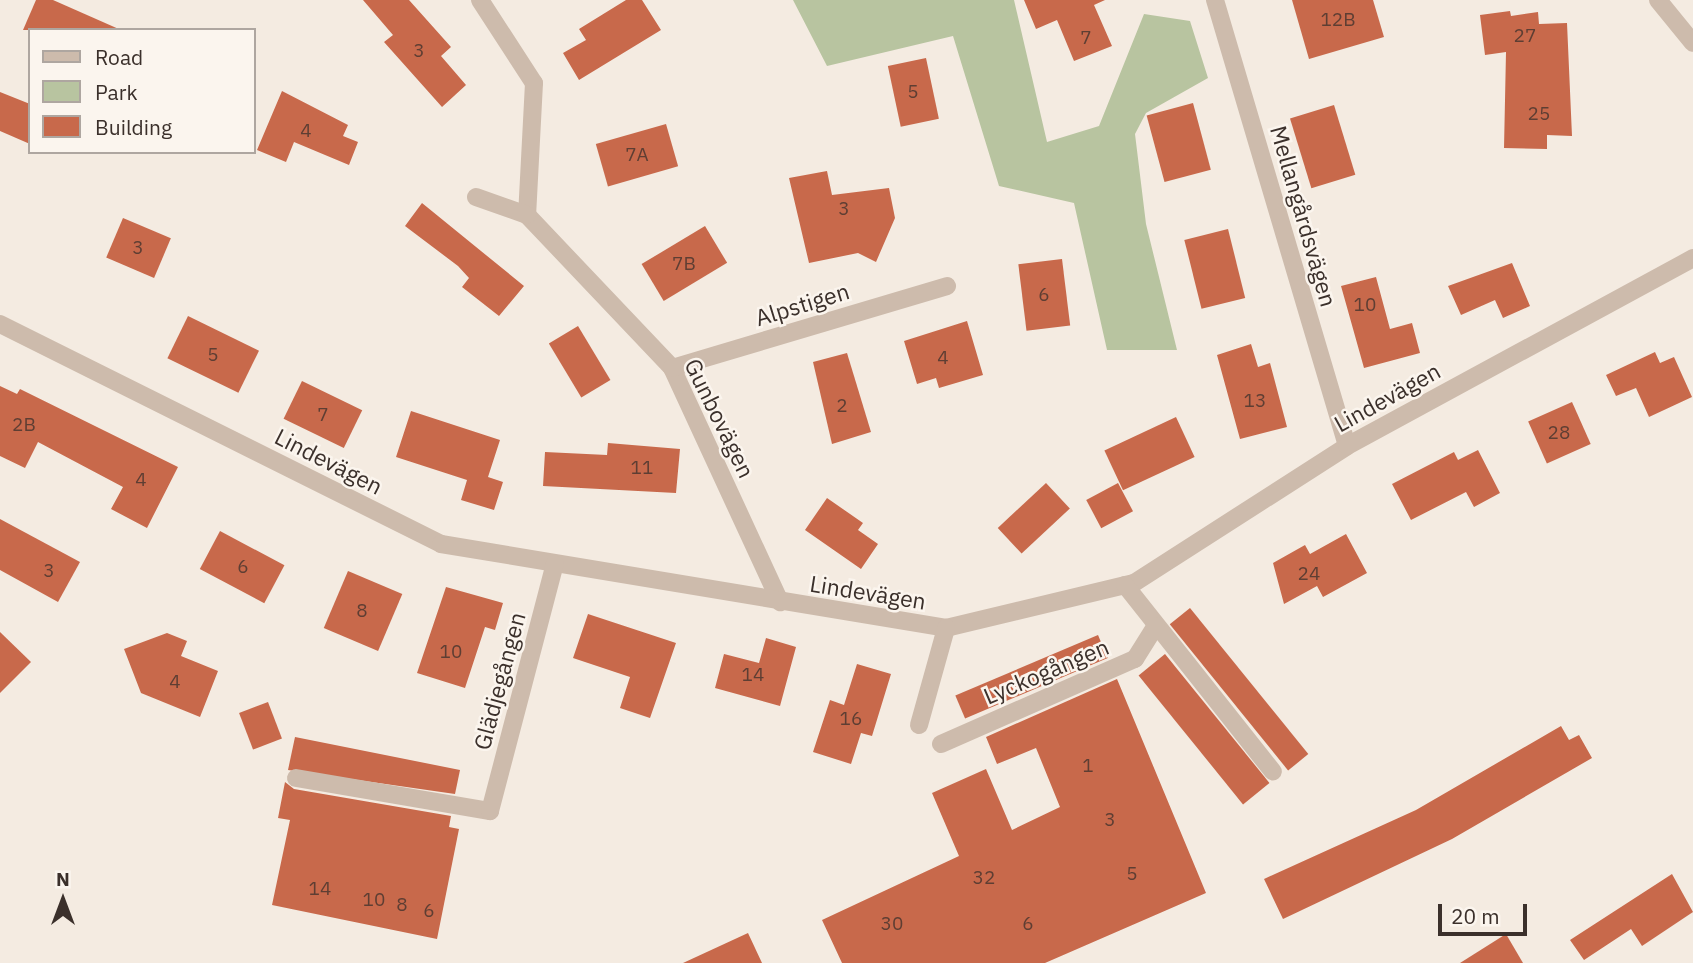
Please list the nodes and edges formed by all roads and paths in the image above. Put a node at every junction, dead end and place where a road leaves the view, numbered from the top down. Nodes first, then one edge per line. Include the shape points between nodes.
1 (480, 0) edge
2 (1215, 0) edge
3 (1658, 0) edge
4 (1693, 43) edge
5 (476, 197) dead end
6 (527, 215) junction
7 (1693, 258) edge
8 (947, 286) dead end
9 (0, 324) edge
10 (672, 368) junction
11 (1347, 446) junction
12 (555, 564) junction
13 (1125, 585) junction
14 (780, 602) junction
15 (1156, 626) junction
16 (946, 628) junction
17 (919, 725) dead end
18 (941, 744) dead end
19 (1273, 772) dead end
20 (296, 778) dead end

1 - 6 street via 534,83
2 - 11 street, Mellangårdsvägen
3 - 4 street
5 - 6 street, Gunbovägen
6 - 10 street, Gunbovägen
7 - 11 street, Lindevägen
8 - 10 street, Alpstigen
9 - 12 street, Lindevägen via 440,544
10 - 14 street, Gunbovägen
11 - 13 street, Lindevägen via 1173,563
12 - 14 street, Lindevägen
12 - 20 street, Glädjegången via 491,811
13 - 15 street
13 - 16 street, Lindevägen
14 - 16 street, Lindevägen
15 - 18 street, Lyckogången via 1135,659
15 - 19 street
16 - 17 street

